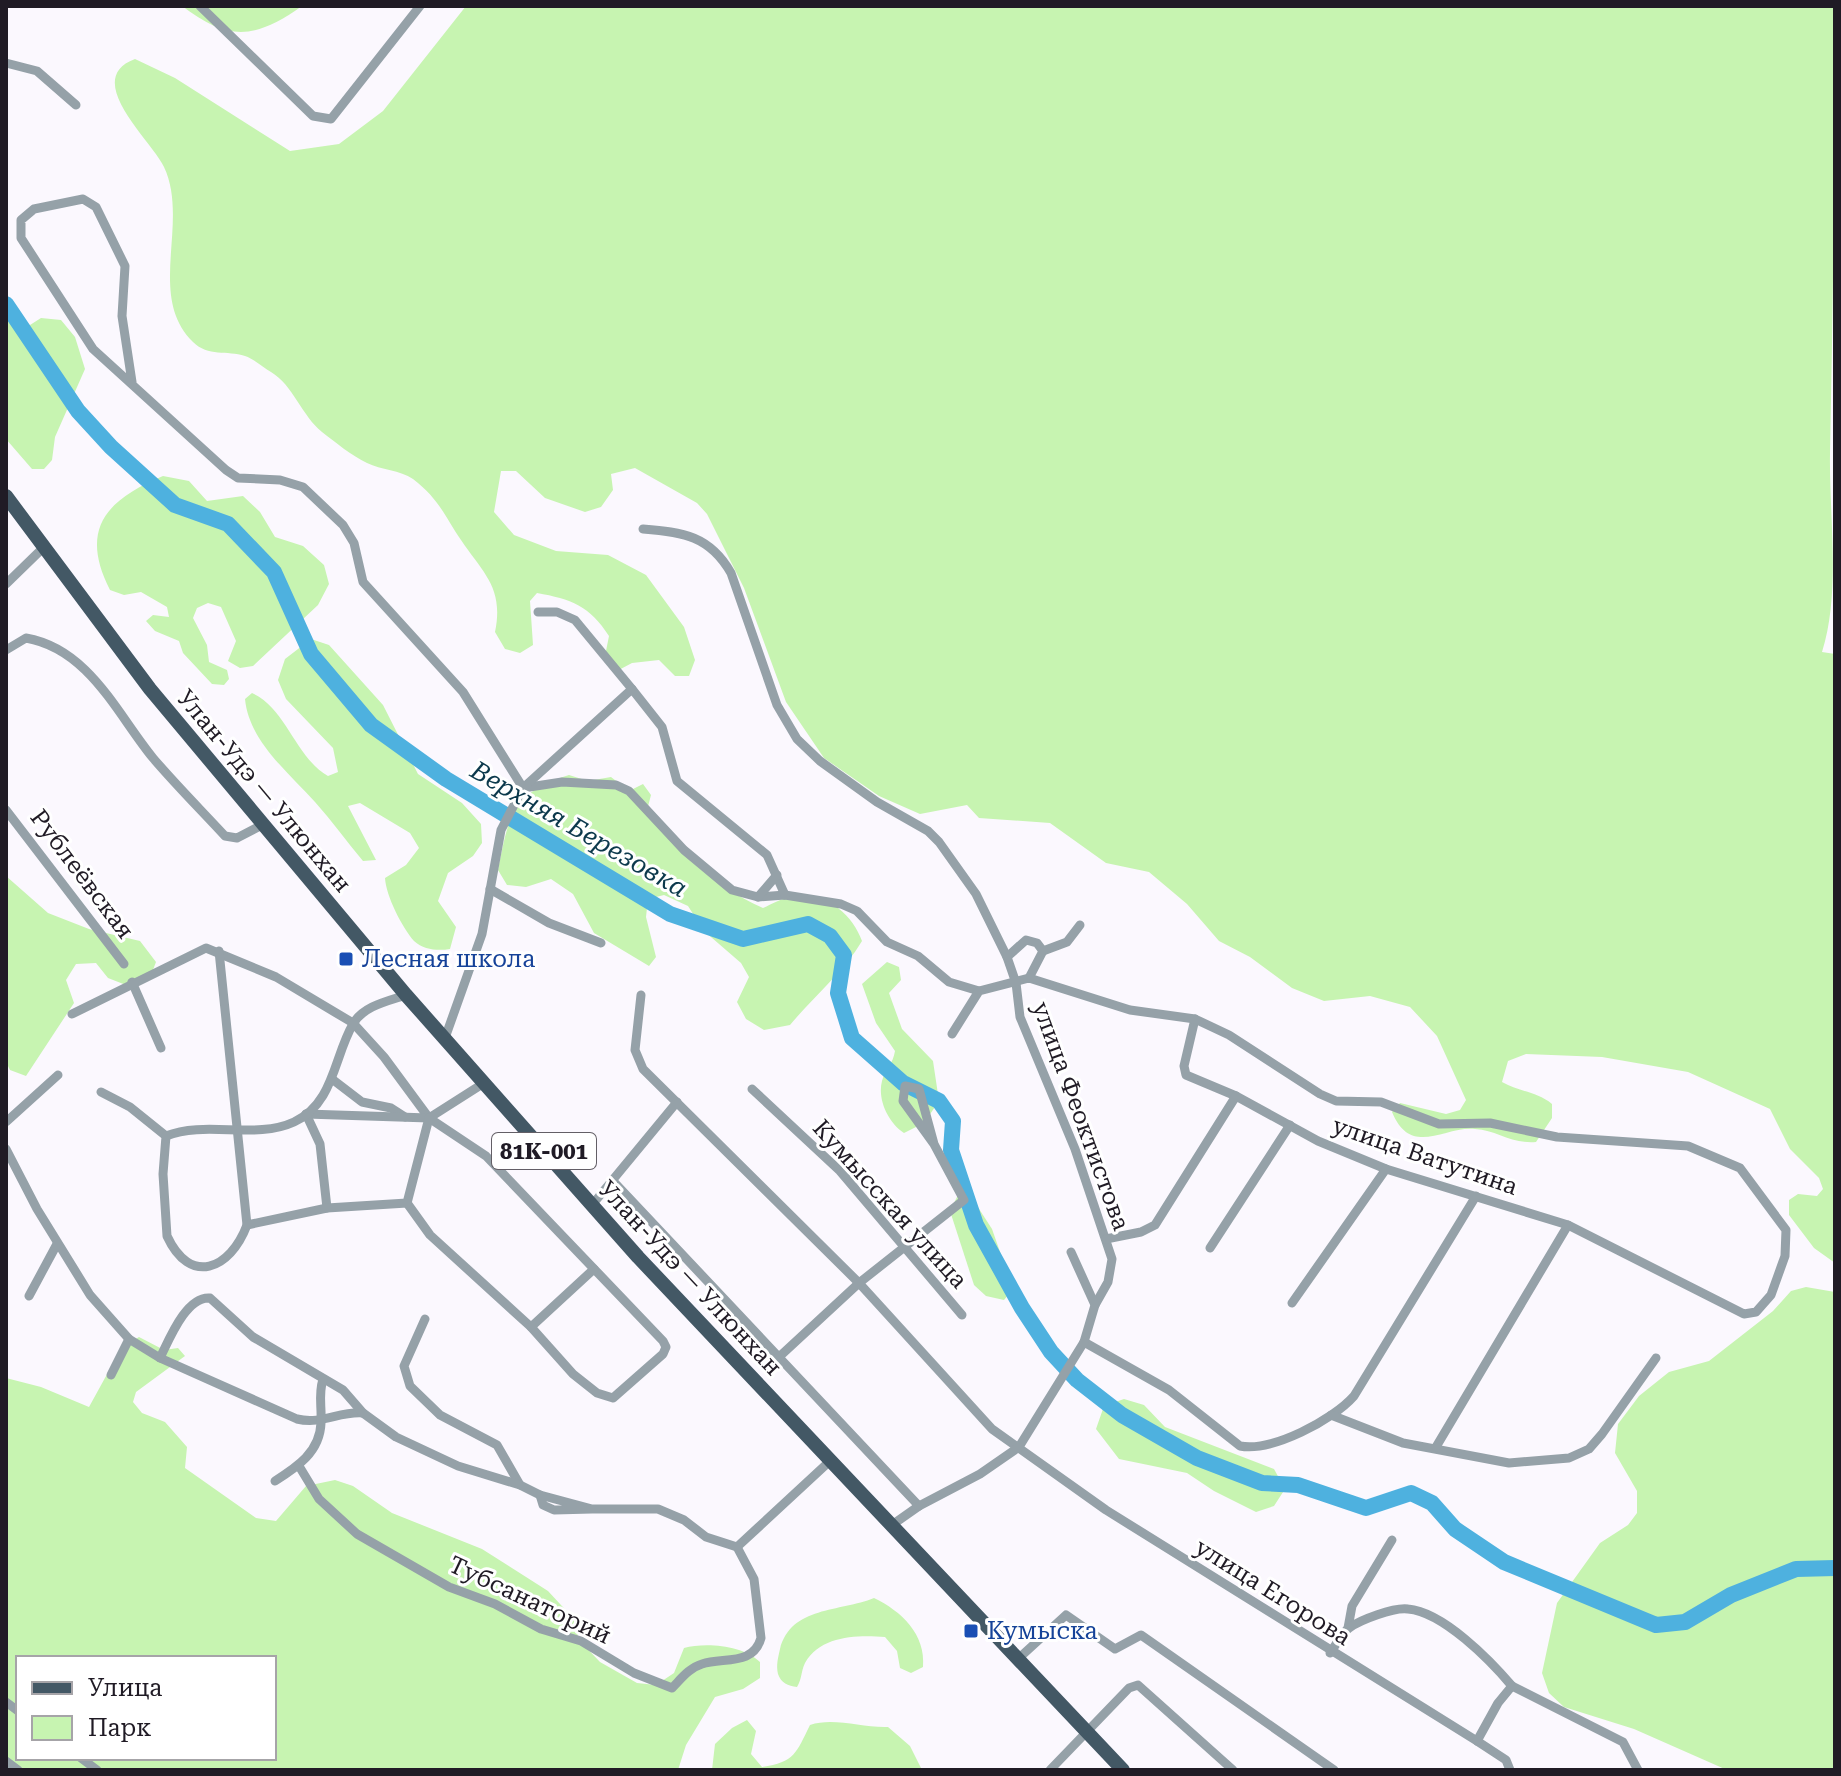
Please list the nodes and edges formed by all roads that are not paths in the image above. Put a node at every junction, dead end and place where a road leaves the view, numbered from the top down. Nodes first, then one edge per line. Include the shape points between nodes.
1 (200, 6) edge
2 (420, 6) edge
3 (6, 63) edge
4 (76, 105) dead end
5 (132, 382) junction
6 (6, 496) edge
7 (643, 529) dead end
8 (44, 547) junction
9 (6, 584) edge
10 (538, 612) dead end
11 (6, 650) edge
12 (632, 689) junction
13 (523, 788) junction
14 (6, 810) edge
15 (264, 824) junction
16 (777, 875) junction
17 (490, 889) junction
18 (785, 895) junction
19 (758, 897) junction
20 (1080, 925) dead end
21 (601, 943) dead end
22 (219, 951) junction
23 (1043, 951) junction
24 (1007, 957) junction
25 (124, 964) dead end
26 (1029, 978) junction
27 (132, 982) junction
28 (1016, 983) junction
29 (979, 991) junction
30 (406, 995) junction
31 (641, 995) dead end
32 (72, 1014) dead end
33 (1195, 1019) junction
34 (353, 1023) junction
35 (952, 1034) dead end
36 (445, 1038) junction
37 (161, 1048) dead end
38 (58, 1075) dead end
39 (332, 1079) junction
40 (484, 1083) junction
41 (752, 1089) dead end
42 (101, 1092) dead end
43 (1236, 1096) junction
44 (677, 1102) junction
45 (306, 1114) junction
46 (407, 1118) junction
47 (429, 1118) junction
48 (6, 1122) edge
49 (1290, 1125) junction
50 (237, 1129) junction
51 (166, 1136) junction
52 (934, 1144) junction
53 (6, 1149) edge
54 (1386, 1169) junction
55 (614, 1182) junction
56 (1476, 1196) junction
57 (407, 1203) junction
58 (592, 1205) junction
59 (327, 1208) junction
60 (247, 1225) junction
61 (1568, 1225) junction
62 (1106, 1239) junction
63 (57, 1244) junction
64 (905, 1246) junction
65 (1210, 1248) dead end
66 (1071, 1252) dead end
67 (594, 1269) junction
68 (859, 1283) junction
69 (29, 1296) dead end
70 (1292, 1303) dead end
71 (1095, 1305) junction
72 (962, 1315) dead end
73 (425, 1319) dead end
74 (531, 1327) junction
75 (129, 1339) junction
76 (1084, 1342) junction
77 (779, 1357) junction
78 (160, 1358) junction
79 (1656, 1358) dead end
80 (111, 1375) dead end
81 (323, 1379) junction
82 (363, 1413) junction
83 (1331, 1415) junction
84 (321, 1422) junction
85 (1019, 1447) junction
86 (1436, 1447) junction
87 (831, 1460) junction
88 (299, 1466) junction
89 (275, 1481) dead end
90 (520, 1485) junction
91 (919, 1506) junction
92 (892, 1525) junction
93 (1392, 1540) dead end
94 (737, 1547) junction
95 (1348, 1628) junction
96 (1330, 1653) junction
97 (1019, 1658) junction
98 (1512, 1686) junction
99 (1087, 1731) junction
100 (1477, 1741) junction
101 (6, 1761) edge
102 (1510, 1768) edge
103 (18, 1770) edge
104 (1050, 1770) edge
105 (1123, 1770) edge
106 (1233, 1770) edge
107 (1334, 1770) edge
108 (1638, 1770) edge

1 - 2 street via 313,116 331,119
3 - 4 street via 37,71
5 - 5 street via 93,349 21,238 21,220 34,209 83,199 96,207 125,266 122,316
5 - 13 street via 226,470 238,478 303,487 343,525 354,543 363,582 463,692
6 - 8 main road, Улан-Удэ — Улюнхан / 81К-001
7 - 24 street, улица Феоктистова via 683,532 720,553 777,705 797,739 877,802 939,842 976,894
8 - 9 street
8 - 15 main road, Улан-Удэ — Улюнхан / 81К-001 via 150,689
10 - 12 street via 557,612 575,620
11 - 15 street via 26,638 41,641 92,678 117,704 156,762 225,836 237,838
12 - 13 street
12 - 16 street via 662,727 677,781 762,850
13 - 17 street via 501,830
13 - 19 street via 588,781 629,791 701,865 732,890
14 - 25 street, Рублеёвская
15 - 30 main road, Улан-Удэ — Улюнхан / 81К-001
16 - 18 street
16 - 19 street
17 - 21 street via 549,923
17 - 36 street via 475,959
18 - 19 street
18 - 29 street via 857,911 887,942 918,956 949,982
20 - 23 street via 1067,942
22 - 27 street via 192,952
22 - 34 street via 300,989
22 - 50 street
23 - 24 street via 1026,940
23 - 26 street
24 - 28 street, улица Феоктистова
26 - 28 street
26 - 33 street via 1130,1010
27 - 32 street
27 - 37 street
28 - 29 street
28 - 62 street, улица Феоктистова via 1020,1017
29 - 35 street
30 - 34 street via 367,1010
30 - 36 main road, Улан-Удэ — Улюнхан / 81К-001
31 - 44 street, улица Егорова via 637,1060
33 - 43 street, улица Ватутина via 1186,1075
33 - 61 street, улица Ватутина via 1336,1101 1381,1102 1439,1124 1472,1121 1557,1137 1688,1146 1740,1168 1786,1230 1785,1256 1771,1295 1756,1312 1744,1314
34 - 39 street
34 - 47 street
36 - 40 main road, Улан-Удэ — Улюнхан / 81К-001
38 - 48 street
39 - 45 street
39 - 46 street via 362,1102 391,1108
40 - 47 street
40 - 58 main road, Улан-Удэ — Улюнхан / 81К-001
41 - 64 street, Кумысская улица via 840,1171
42 - 51 street
43 - 49 street, улица Ватутина
43 - 62 street via 1155,1225
44 - 55 street
44 - 68 street, улица Егорова
45 - 46 street
45 - 50 street via 281,1126
45 - 59 street via 320,1144
46 - 47 street
47 - 57 street
47 - 67 street via 486,1156
49 - 54 street, улица Ватутина
49 - 65 street
50 - 51 street via 191,1129
50 - 60 street
51 - 60 street via 167,1236 180,1256 191,1265 221,1264
52 - 52 street via 903,1101 905,1086 919,1089
52 - 64 street via 964,1200
53 - 63 street
54 - 56 street, улица Ватутина
54 - 70 street
55 - 58 street
55 - 77 street
56 - 61 street, улица Ватутина
56 - 83 street via 1354,1396
57 - 59 street
57 - 74 street via 430,1235
58 - 87 main road, Улан-Удэ — Улюнхан / 81К-001
59 - 60 street
61 - 86 street
62 - 71 street, улица Феоктистова via 1111,1269
63 - 69 street
63 - 75 street via 90,1295
64 - 68 street
64 - 72 street, Кумысская улица
66 - 71 street
67 - 74 street
67 - 74 street via 663,1341 663,1354 613,1398 573,1374
68 - 77 street
68 - 85 street, улица Егорова via 982,1420
71 - 76 street, улица Феоктистова
73 - 90 street via 404,1366 410,1386 440,1415 497,1445
75 - 78 street
75 - 80 street
76 - 83 street via 1169,1390 1240,1446 1274,1444
76 - 85 street, улица Феоктистова
77 - 91 street
78 - 81 street via 183,1317 197,1301 210,1298 253,1337
78 - 84 street via 281,1414
79 - 86 street via 1589,1449 1569,1458 1509,1463
81 - 82 street via 351,1397
81 - 84 street via 318,1394
82 - 84 street
82 - 90 street via 396,1437 448,1462
83 - 86 street via 1403,1443
84 - 88 street via 318,1441
85 - 91 street, улица Феоктистова
85 - 96 street, улица Егорова via 1106,1510
87 - 92 main road, Улан-Удэ — Улюнхан / 81К-001
87 - 94 street
88 - 89 street
88 - 94 street, Тубсанаторий via 319,1499 357,1534 460,1592 581,1641 634,1673 672,1688 699,1664 746,1657 759,1647 754,1579
90 - 94 street via 592,1509 658,1509 706,1537
91 - 92 street, улица Феоктистова
92 - 97 main road, Улан-Удэ — Улюнхан / 81К-001
93 - 95 street via 1352,1606
95 - 96 street
95 - 98 street via 1398,1610 1422,1613 1475,1648
96 - 100 street, улица Егорова
97 - 99 main road, Улан-Удэ — Улюнхан / 81К-001
97 - 107 street via 1066,1615 1115,1649 1141,1635
98 - 100 street
98 - 108 street via 1623,1742
99 - 104 street
99 - 105 main road, Улан-Удэ — Улюнхан / 81К-001
99 - 106 street via 1138,1685
100 - 102 street, улица Егорова
101 - 103 street

